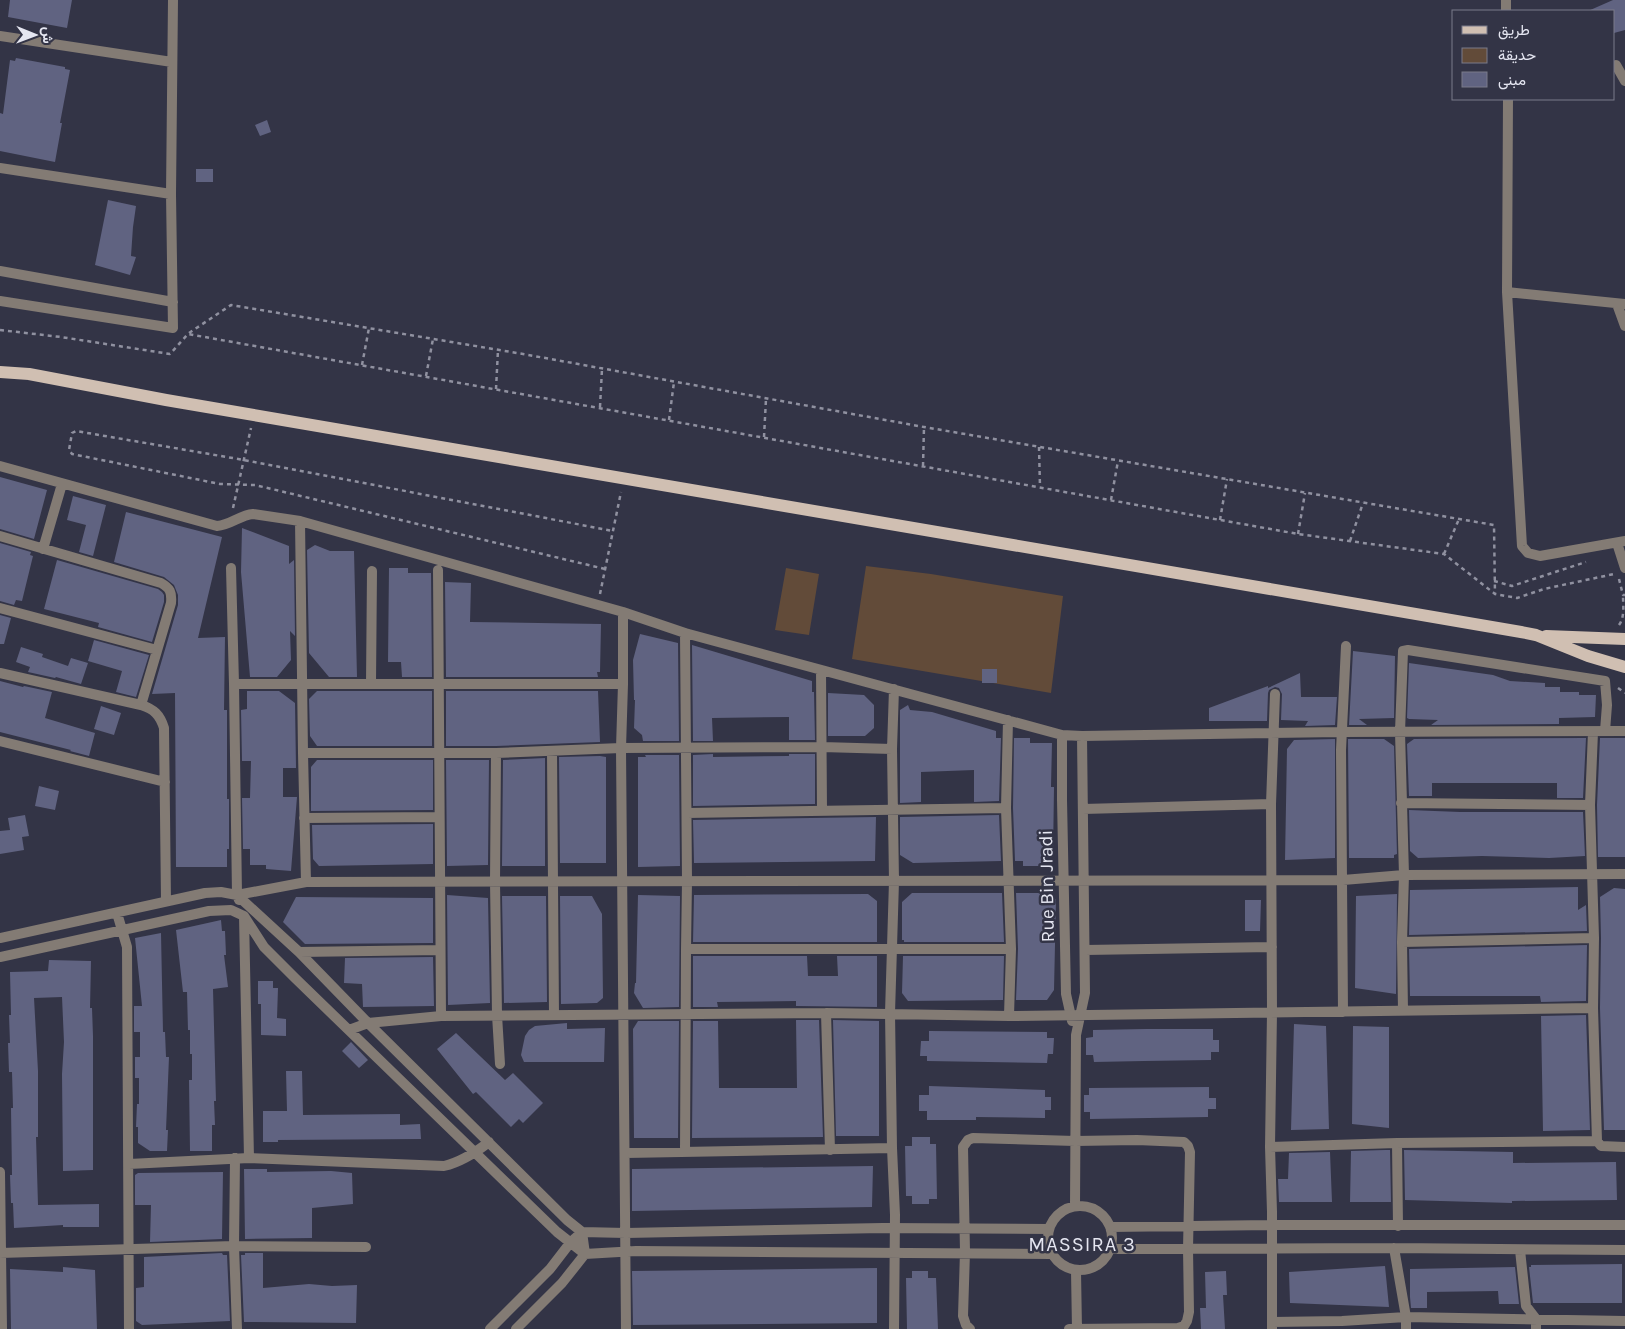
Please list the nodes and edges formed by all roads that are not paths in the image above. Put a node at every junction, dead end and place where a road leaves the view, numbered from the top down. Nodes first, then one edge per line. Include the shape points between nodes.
1 (173, 0) edge
2 (0, 36) edge
3 (172, 62) junction
4 (1618, 64) edge
5 (1625, 81) edge
6 (1508, 100) edge
7 (0, 168) edge
8 (171, 194) junction
9 (0, 271) edge
10 (1506, 292) junction
11 (0, 301) edge
12 (173, 302) junction
13 (1621, 304) edge
14 (1625, 326) edge
15 (0, 372) edge
16 (0, 466) edge
17 (62, 484) junction
18 (300, 521) junction
19 (0, 536) edge
20 (1621, 542) edge
21 (43, 549) junction
22 (231, 568) dead end
23 (438, 570) dead end
24 (372, 571) dead end
25 (1621, 571) edge
26 (0, 608) edge
27 (623, 612) junction
28 (685, 632) junction
29 (1536, 635) junction
30 (1625, 639) edge
31 (1346, 646) dead end
32 (157, 650) junction
33 (1625, 667) edge
34 (821, 670) junction
35 (0, 673) edge
36 (303, 683) junction
37 (371, 683) junction
38 (440, 683) junction
39 (234, 684) junction
40 (623, 684) junction
41 (894, 689) junction
42 (1275, 694) dead end
43 (141, 705) junction
44 (1008, 720) junction
45 (1605, 731) junction
46 (1625, 731) edge
47 (1341, 732) junction
48 (1400, 732) junction
49 (1592, 732) junction
50 (1275, 734) junction
51 (1062, 735) junction
52 (1082, 736) junction
53 (0, 741) edge
54 (822, 747) junction
55 (621, 748) junction
56 (686, 748) junction
57 (892, 748) junction
58 (552, 752) junction
59 (439, 753) junction
60 (496, 753) junction
61 (302, 754) junction
62 (165, 782) junction
63 (1401, 803) junction
64 (1271, 804) junction
65 (1590, 805) junction
66 (1006, 808) junction
67 (893, 810) junction
68 (1083, 810) junction
69 (822, 811) junction
70 (686, 814) junction
71 (439, 817) junction
72 (304, 818) junction
73 (1625, 874) edge
74 (1404, 875) junction
75 (1591, 875) junction
76 (1063, 880) junction
77 (1084, 880) junction
78 (1271, 880) junction
79 (1343, 880) junction
80 (687, 881) junction
81 (894, 881) junction
82 (1008, 881) junction
83 (306, 882) junction
84 (439, 882) junction
85 (495, 882) junction
86 (622, 882) junction
87 (554, 883) junction
88 (237, 895) junction
89 (166, 902) junction
90 (117, 913) junction
91 (244, 916) junction
92 (122, 930) junction
93 (0, 938) edge
94 (1594, 938) junction
95 (1402, 942) junction
96 (1272, 947) junction
97 (892, 948) junction
98 (686, 949) junction
99 (1010, 949) junction
100 (440, 950) junction
101 (1085, 950) junction
102 (299, 952) junction
103 (0, 957) edge
104 (1593, 1008) junction
105 (1403, 1011) junction
106 (1272, 1012) junction
107 (1343, 1012) junction
108 (826, 1013) junction
109 (890, 1013) junction
110 (624, 1014) junction
111 (1076, 1014) junction
112 (554, 1015) junction
113 (685, 1015) junction
114 (441, 1016) junction
115 (497, 1016) junction
116 (1009, 1016) junction
117 (368, 1023) junction
118 (349, 1030) junction
119 (500, 1064) dead end
120 (1075, 1141) junction
121 (1597, 1141) junction
122 (489, 1142) junction
123 (1397, 1143) junction
124 (1270, 1147) junction
125 (1625, 1147) edge
126 (892, 1148) junction
127 (830, 1150) junction
128 (476, 1152) junction
129 (686, 1152) junction
130 (626, 1153) junction
131 (235, 1158) junction
132 (249, 1158) junction
133 (129, 1164) junction
134 (0, 1172) edge
135 (1075, 1206) junction
136 (1272, 1225) junction
137 (1625, 1225) edge
138 (1398, 1226) junction
139 (965, 1227) junction
140 (1110, 1227) junction
141 (1188, 1227) junction
142 (895, 1228) junction
143 (1049, 1228) junction
144 (582, 1232) junction
145 (626, 1233) junction
146 (570, 1243) junction
147 (234, 1246) junction
148 (366, 1246) dead end
149 (1394, 1248) junction
150 (1110, 1249) junction
151 (1188, 1249) junction
152 (1272, 1249) junction
153 (129, 1250) junction
154 (1520, 1250) junction
155 (1625, 1250) edge
156 (626, 1252) junction
157 (965, 1252) junction
158 (1, 1253) edge
159 (895, 1253) junction
160 (585, 1254) junction
161 (1051, 1254) junction
162 (1076, 1270) junction
163 (1406, 1316) junction
164 (1625, 1321) edge
165 (1536, 1324) edge
166 (1272, 1325) edge
167 (1342, 1325) edge
168 (1595, 1325) edge
169 (2, 1329) edge
170 (129, 1329) edge
171 (237, 1329) edge
172 (490, 1329) edge
173 (516, 1329) edge
174 (626, 1329) edge
175 (894, 1329) edge
176 (970, 1329) edge
177 (1069, 1329) edge
178 (1077, 1329) edge
179 (1406, 1329) edge

1 - 3 street
2 - 3 street
3 - 8 street
4 - 5 street
6 - 10 street
7 - 8 street
8 - 12 street
9 - 12 street
10 - 13 street
10 - 20 street via 1522,546 1528,553 1540,556
11 - 12 street via 173,328
13 - 14 street
15 - 29 main road via 29,374
16 - 17 street
17 - 18 street via 217,526 253,514
17 - 21 street
18 - 27 street
18 - 36 street
19 - 21 street
20 - 25 street
21 - 32 street via 168,587 172,594 171,603
22 - 39 street
23 - 38 street
24 - 37 street
26 - 32 street
27 - 28 street
27 - 40 street
28 - 34 street
28 - 56 street
29 - 30 main road
29 - 33 main road
31 - 47 street
32 - 43 street
34 - 41 street
34 - 54 street
35 - 43 street
36 - 37 street
36 - 39 street
36 - 61 street
37 - 38 street
38 - 40 street
38 - 59 street
39 - 88 street
40 - 55 street
41 - 44 street
41 - 57 street
42 - 50 street
43 - 62 street via 156,712 164,728
44 - 51 street
44 - 66 street
45 - 46 street
45 - 48 street via 1606,681 1408,650 1403,652 1402,658
45 - 49 street
47 - 48 street
47 - 50 street
47 - 79 street
48 - 49 street
48 - 63 street
49 - 65 street
50 - 52 street
50 - 64 street
51 - 52 street
51 - 76 street, Rue Bin Jradi
52 - 68 street, Rue Bin Jradi
53 - 62 street
54 - 56 street
54 - 57 street
54 - 69 street
55 - 56 street
55 - 58 street
55 - 86 street
56 - 70 street
57 - 67 street
58 - 60 street
58 - 87 street
59 - 60 street
59 - 61 street
59 - 71 street
60 - 85 street
61 - 72 street
62 - 89 street
63 - 65 street
63 - 74 street
64 - 68 street
64 - 78 street
65 - 75 street
66 - 67 street
66 - 82 street
67 - 69 street
67 - 81 street
68 - 77 street, Rue Bin Jradi
69 - 70 street
70 - 80 street
71 - 72 street
71 - 84 street
72 - 83 street
73 - 75 street
74 - 75 street
74 - 79 street
74 - 95 street
75 - 94 street
76 - 77 street
76 - 82 street
76 - 111 street, Rue Bin Jradi via 1066,994
77 - 78 street
77 - 101 street, Rue Bin Jradi
78 - 79 street
78 - 96 street
79 - 107 street
80 - 81 street
80 - 86 street
80 - 98 street
81 - 82 street
81 - 97 street
82 - 99 street
83 - 84 street
83 - 88 street
84 - 85 street
84 - 100 street
85 - 87 street
85 - 115 street
86 - 87 street
86 - 110 street
87 - 112 street
88 - 89 street via 205,893
88 - 91 street
88 - 102 street
89 - 90 street
90 - 92 street
90 - 93 street
91 - 92 street via 231,910 209,911
91 - 118 street via 264,946
91 - 132 street
92 - 103 street
92 - 133 street via 127,947
94 - 95 street
94 - 104 street
95 - 105 street
96 - 101 street
96 - 106 street
97 - 98 street
97 - 99 street
97 - 109 street
98 - 113 street
99 - 116 street
100 - 102 street
100 - 114 street
101 - 111 street, Rue Bin Jradi via 1085,993
102 - 117 street
104 - 105 street
104 - 121 street
105 - 107 street
106 - 107 street
106 - 111 street
106 - 124 street
108 - 109 street
108 - 113 street
108 - 127 street
109 - 116 street
109 - 126 street
110 - 112 street
110 - 113 street
110 - 130 street
111 - 116 street
111 - 120 street, Rue Bin Jradi
112 - 115 street
113 - 129 street
114 - 115 street
114 - 117 street
115 - 119 street
117 - 118 street
117 - 122 street
118 - 128 street
120 - 135 street, Rue Bin Jradi
120 - 139 street via 968,1140 963,1147
120 - 141 street via 1184,1142 1190,1152
121 - 123 street
121 - 125 street via 1600,1146
122 - 128 street
122 - 144 street
123 - 124 street
123 - 138 street
124 - 136 street
126 - 127 street
126 - 142 street
127 - 129 street
128 - 132 street via 444,1166
128 - 146 street
129 - 130 street
130 - 145 street
131 - 132 street
131 - 133 street
131 - 147 street
133 - 153 street
134 - 158 street
135 - 140 street via 1098,1211
135 - 143 street via 1058,1214
136 - 138 street
136 - 141 street
136 - 152 street
137 - 138 street
139 - 142 street
139 - 143 street
139 - 157 street
140 - 141 street
140 - 150 street
141 - 151 street
142 - 145 street
142 - 159 street
143 - 161 street via 1047,1239
144 - 145 street
144 - 146 street
144 - 160 street
145 - 156 street
146 - 160 street
146 - 172 street via 550,1269
147 - 148 street
147 - 153 street
147 - 171 street
149 - 152 street
149 - 154 street
149 - 163 street
150 - 151 street
150 - 162 street via 1097,1266
151 - 152 street
151 - 178 street via 1189,1312 1184,1326
152 - 166 street
153 - 158 street
153 - 170 street
154 - 155 street
154 - 165 street via 1526,1306
156 - 159 street
156 - 160 street
156 - 174 street
157 - 159 street
157 - 161 street
157 - 176 street via 963,1316
158 - 169 street
159 - 175 street
160 - 173 street via 562,1283
161 - 162 street via 1061,1265
162 - 178 street
163 - 165 street
163 - 167 street
163 - 179 street
164 - 168 street
165 - 168 street
166 - 167 street
177 - 178 street

